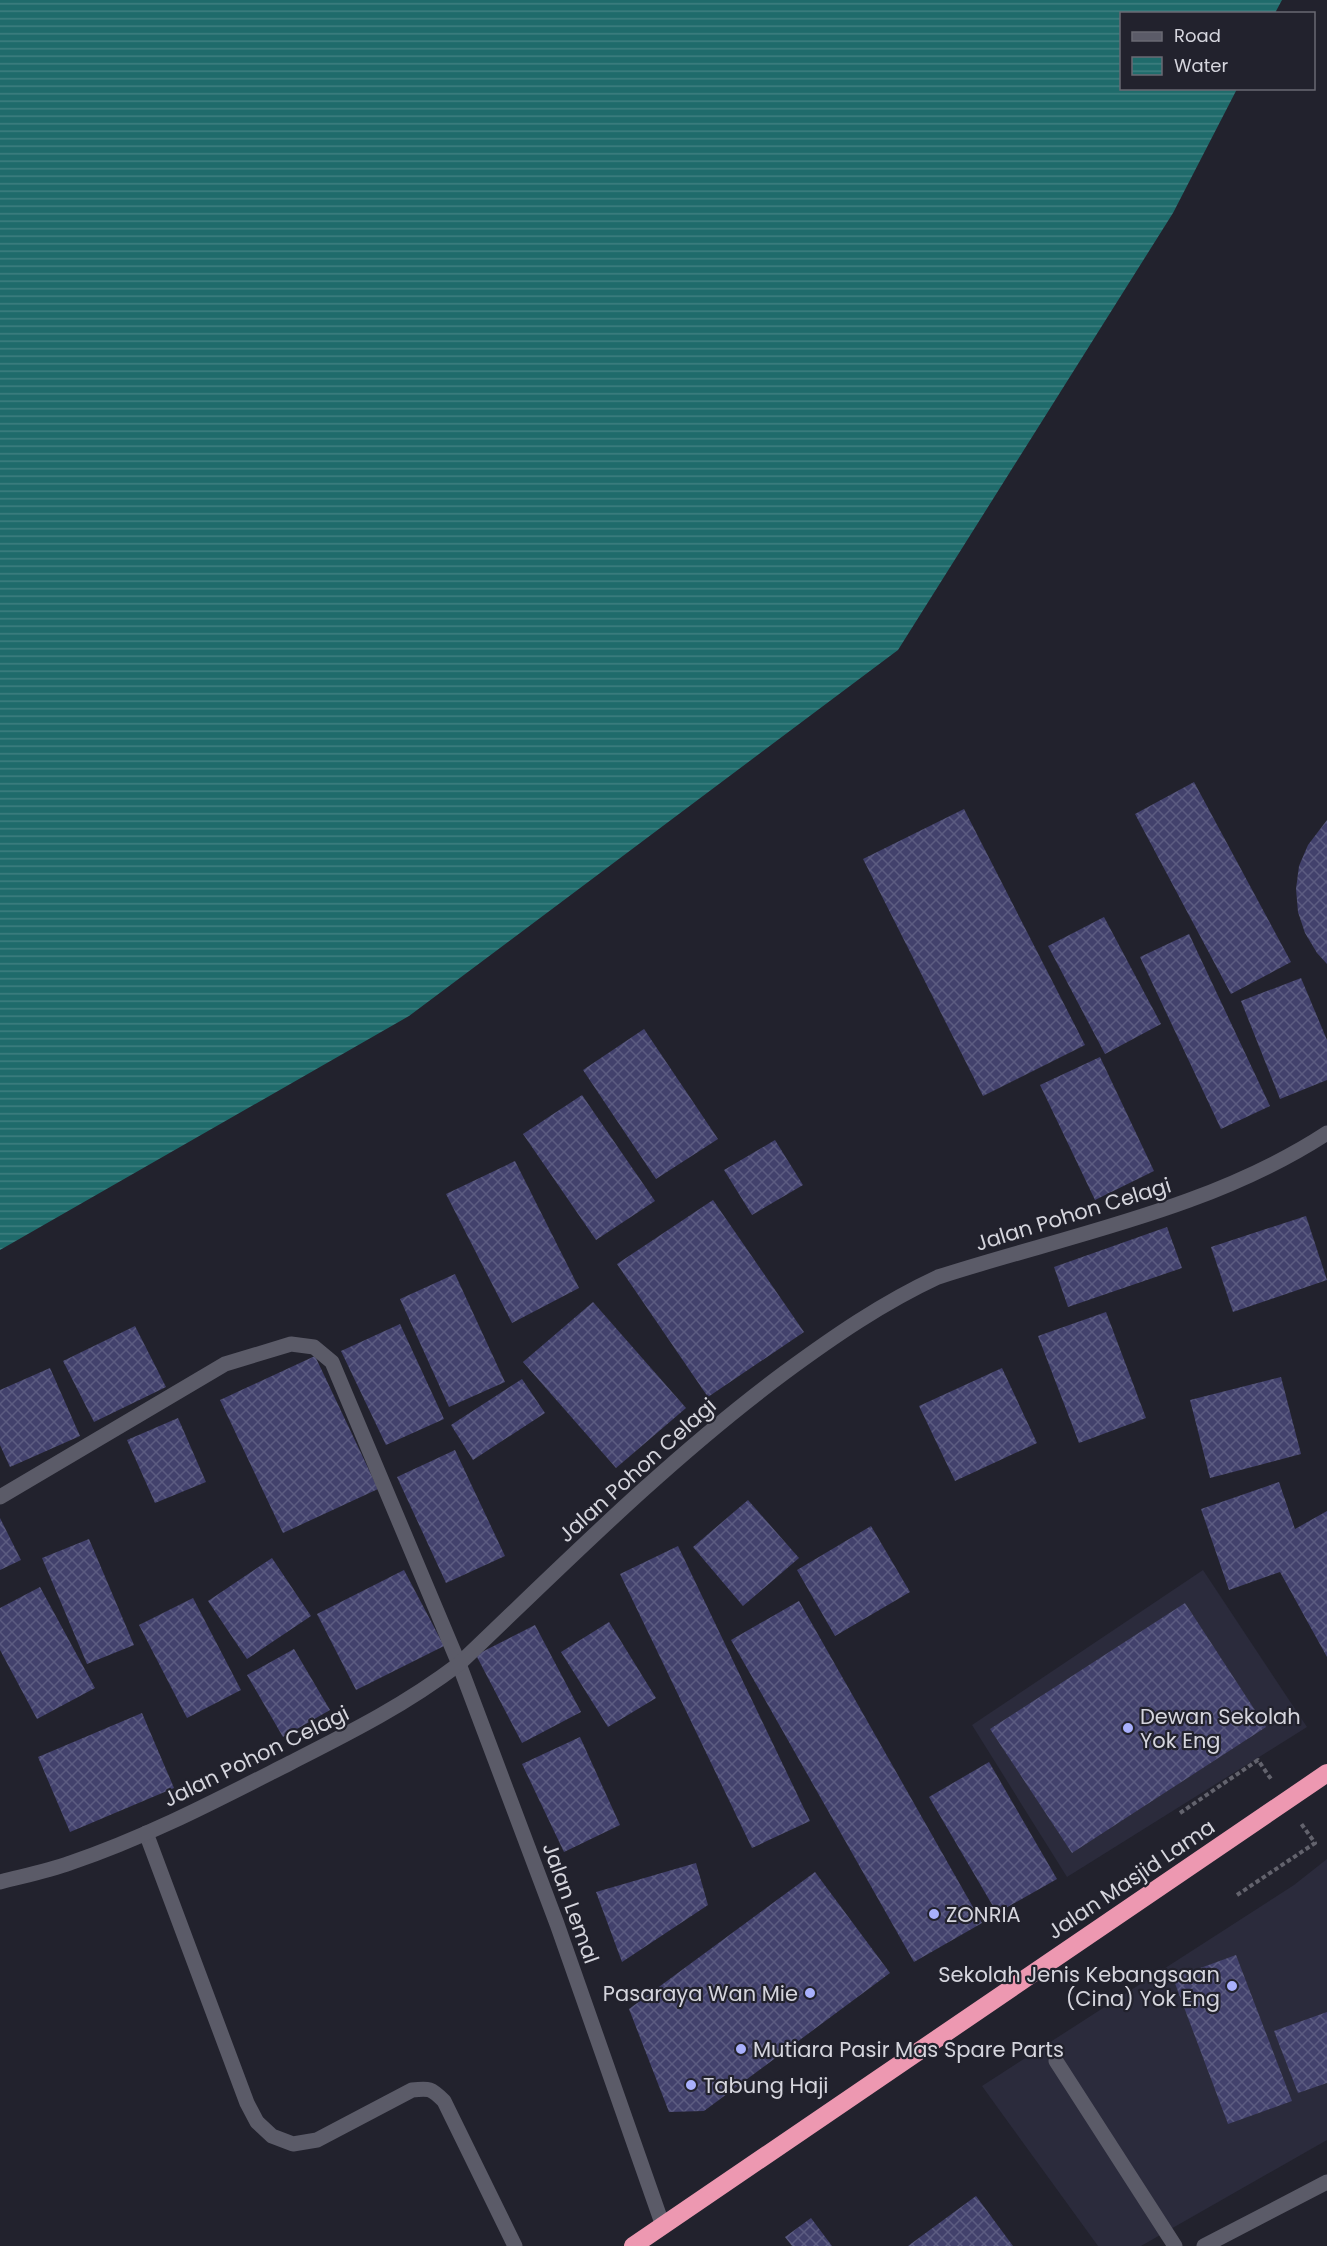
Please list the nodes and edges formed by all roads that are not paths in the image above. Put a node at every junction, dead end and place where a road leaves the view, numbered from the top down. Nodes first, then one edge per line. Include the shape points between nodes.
1 (1327, 1133) edge
2 (0, 1497) edge
3 (459, 1664) junction
4 (1327, 1773) edge
5 (146, 1833) junction
6 (0, 1882) edge
7 (1056, 2061) dead end
8 (1327, 2182) edge
9 (663, 2226) junction
10 (515, 2246) edge
11 (633, 2246) edge
12 (1175, 2246) edge
13 (1204, 2246) edge

1 - 3 street, Jalan Pohon Celagi via 1222,1188 938,1277 884,1305 820,1346 677,1459
2 - 3 street, Jalan Lemal via 225,1364 291,1344 314,1347 332,1362
3 - 5 street, Jalan Pohon Celagi via 387,1714
3 - 9 street, Jalan Lemal via 557,1924
4 - 9 highway, Jalan Masjid Lama
5 - 6 street, Jalan Pohon Celagi via 69,1864
5 - 10 street via 256,2122 272,2136 293,2144 309,2142 411,2090 427,2088 444,2101
7 - 12 street
8 - 13 street
9 - 11 highway, Jalan Masjid Lama

